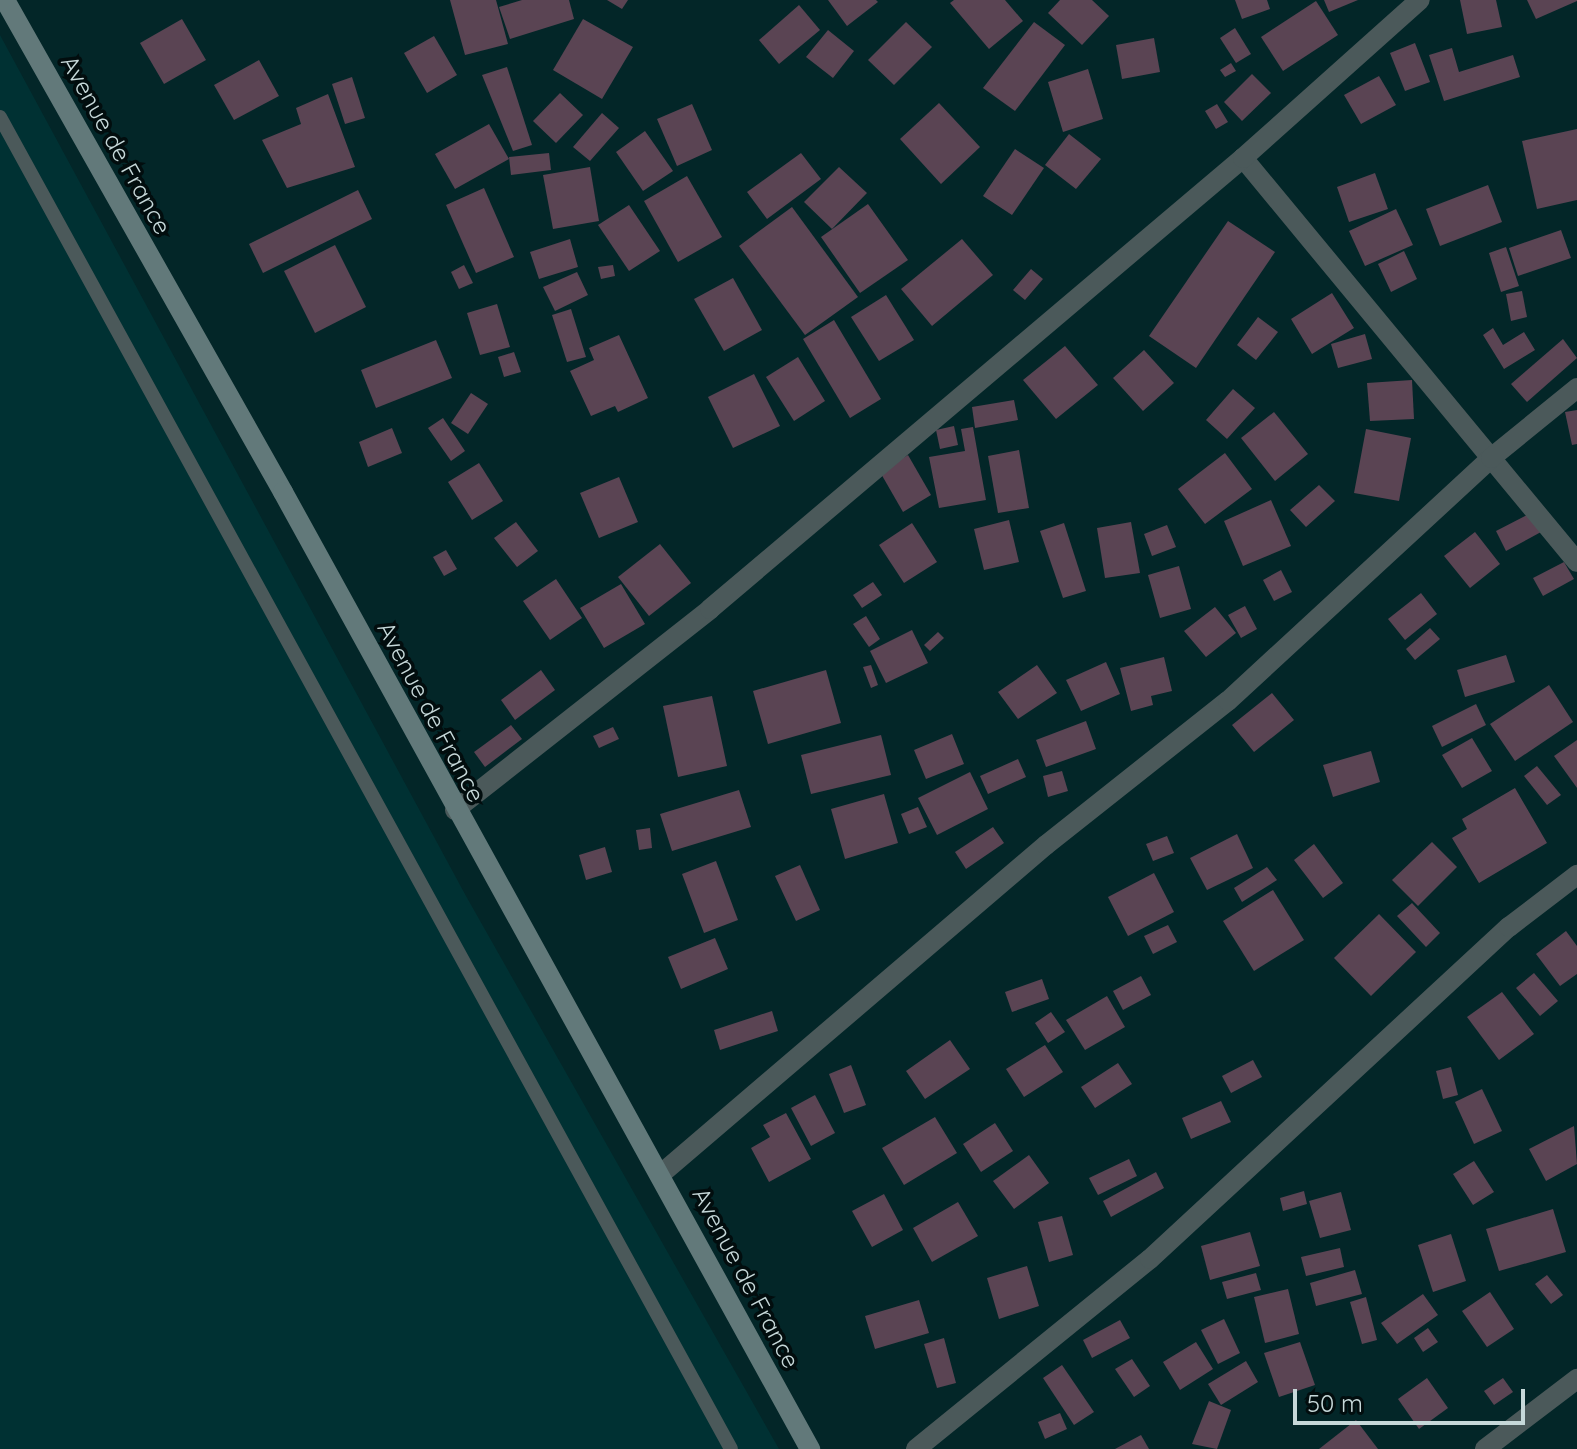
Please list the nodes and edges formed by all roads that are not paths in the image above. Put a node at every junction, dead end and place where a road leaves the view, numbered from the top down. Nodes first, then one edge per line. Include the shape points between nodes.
1 (5, 0) edge
2 (1420, 0) edge
3 (0, 117) edge
4 (1243, 158) junction
5 (1577, 388) edge
6 (1491, 458) junction
7 (1577, 562) edge
8 (455, 810) junction
9 (1577, 875) edge
10 (661, 1174) junction
11 (1577, 1379) edge
12 (731, 1449) edge
13 (810, 1449) edge
14 (916, 1449) edge
15 (1485, 1449) edge

1 - 8 main road, Avenue de France via 283,492
2 - 4 street
3 - 12 lane
4 - 6 street
4 - 8 street via 710,609
5 - 6 street
6 - 7 street
6 - 10 street via 1228,701 1046,845
8 - 10 main road, Avenue de France
9 - 14 street via 1502,933 1150,1259
10 - 13 main road, Avenue de France
11 - 15 street

